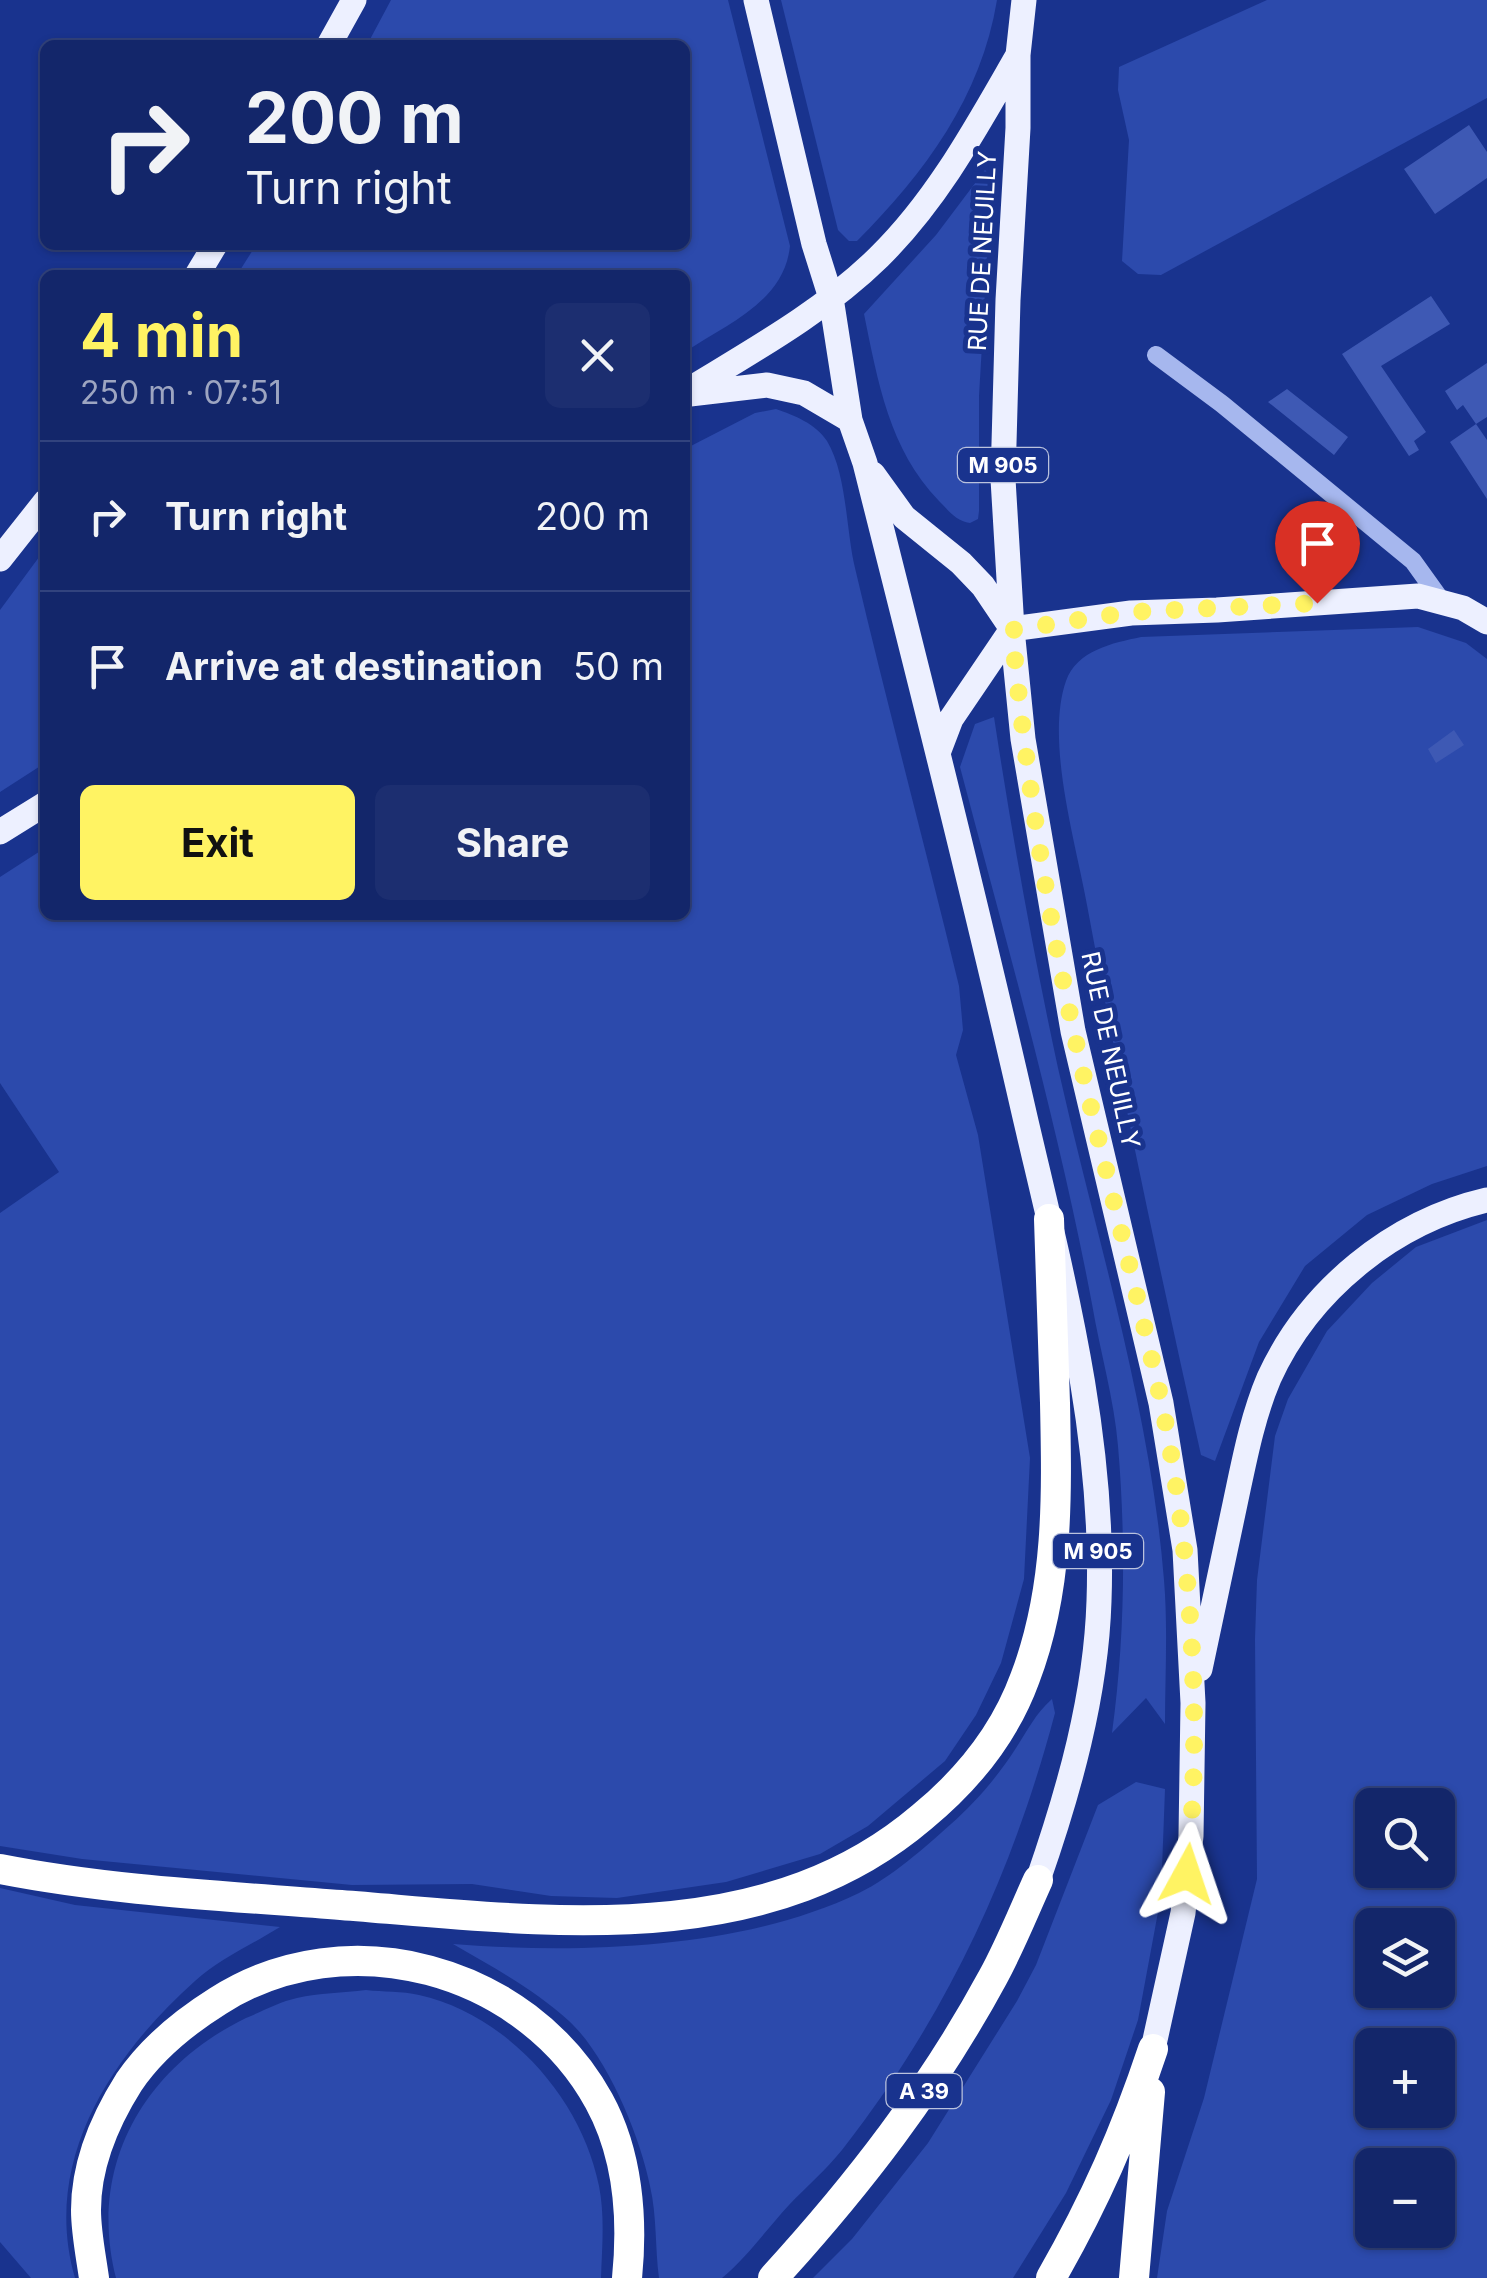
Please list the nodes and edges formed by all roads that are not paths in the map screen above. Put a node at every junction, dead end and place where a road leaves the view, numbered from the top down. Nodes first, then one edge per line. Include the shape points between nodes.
1 (354, 0) edge
2 (756, 0) edge
3 (1024, 0) edge
4 (332, 40) edge
5 (1018, 55) junction
6 (831, 298) junction
7 (1156, 354) dead end
8 (690, 390) edge
9 (690, 393) edge
10 (850, 420) junction
11 (865, 463) junction
12 (40, 508) edge
13 (0, 559) edge
14 (1441, 600) junction
15 (1487, 622) edge
16 (1012, 630) junction
17 (938, 753) junction
18 (40, 807) edge
19 (0, 832) edge
20 (1487, 1200) edge
21 (1049, 1220) junction
22 (1192, 1703) junction
23 (0, 1869) edge
24 (1038, 1880) joint
25 (1154, 2048) junction
26 (94, 2278) edge
27 (628, 2278) edge
28 (773, 2278) edge
29 (1051, 2278) edge
30 (1134, 2278) edge

1 - 4 main road
2 - 6 main road, M 905
3 - 5 main road, RUE DE NEUILLY / M 905
5 - 6 main road, RUE DE NEUILLY via 942,183 880,256
5 - 16 main road, RUE DE NEUILLY / M 905 via 1003,479
6 - 8 main road, RUE DE NEUILLY
6 - 10 main road, M 905
7 - 14 lane via 1413,561
9 - 10 main road via 767,385 804,394
10 - 11 main road, M 905
11 - 16 main road via 904,517 982,586
11 - 17 main road, M 905
12 - 13 main road
14 - 15 main road
14 - 16 main road via 1131,612
16 - 17 main road via 951,719
16 - 22 main road, RUE DE NEUILLY / M 905 via 1023,739 1070,1012 1161,1404 1184,1550
17 - 21 main road, M 905
18 - 19 main road
20 - 22 main road via 1431,1219 1370,1254 1287,1343 1253,1424
21 - 23 highway via 1057,1519 1042,1621 1025,1678 993,1740 943,1800 863,1862 716,1912 592,1920 142,1890
21 - 24 main road, M 905 via 1096,1471 1099,1602 1066,1802
22 - 25 main road, RUE DE NEUILLY / M 905 via 1192,1836
24 - 28 highway, A 39 via 996,1974 948,2056 894,2134
25 - 29 highway via 1092,2207
25 - 30 highway
26 - 27 highway via 86,2209 91,2168 116,2102 138,2068 195,2015 257,1978 367,1961 446,1974 507,2001 582,2073 614,2134 624,2173

